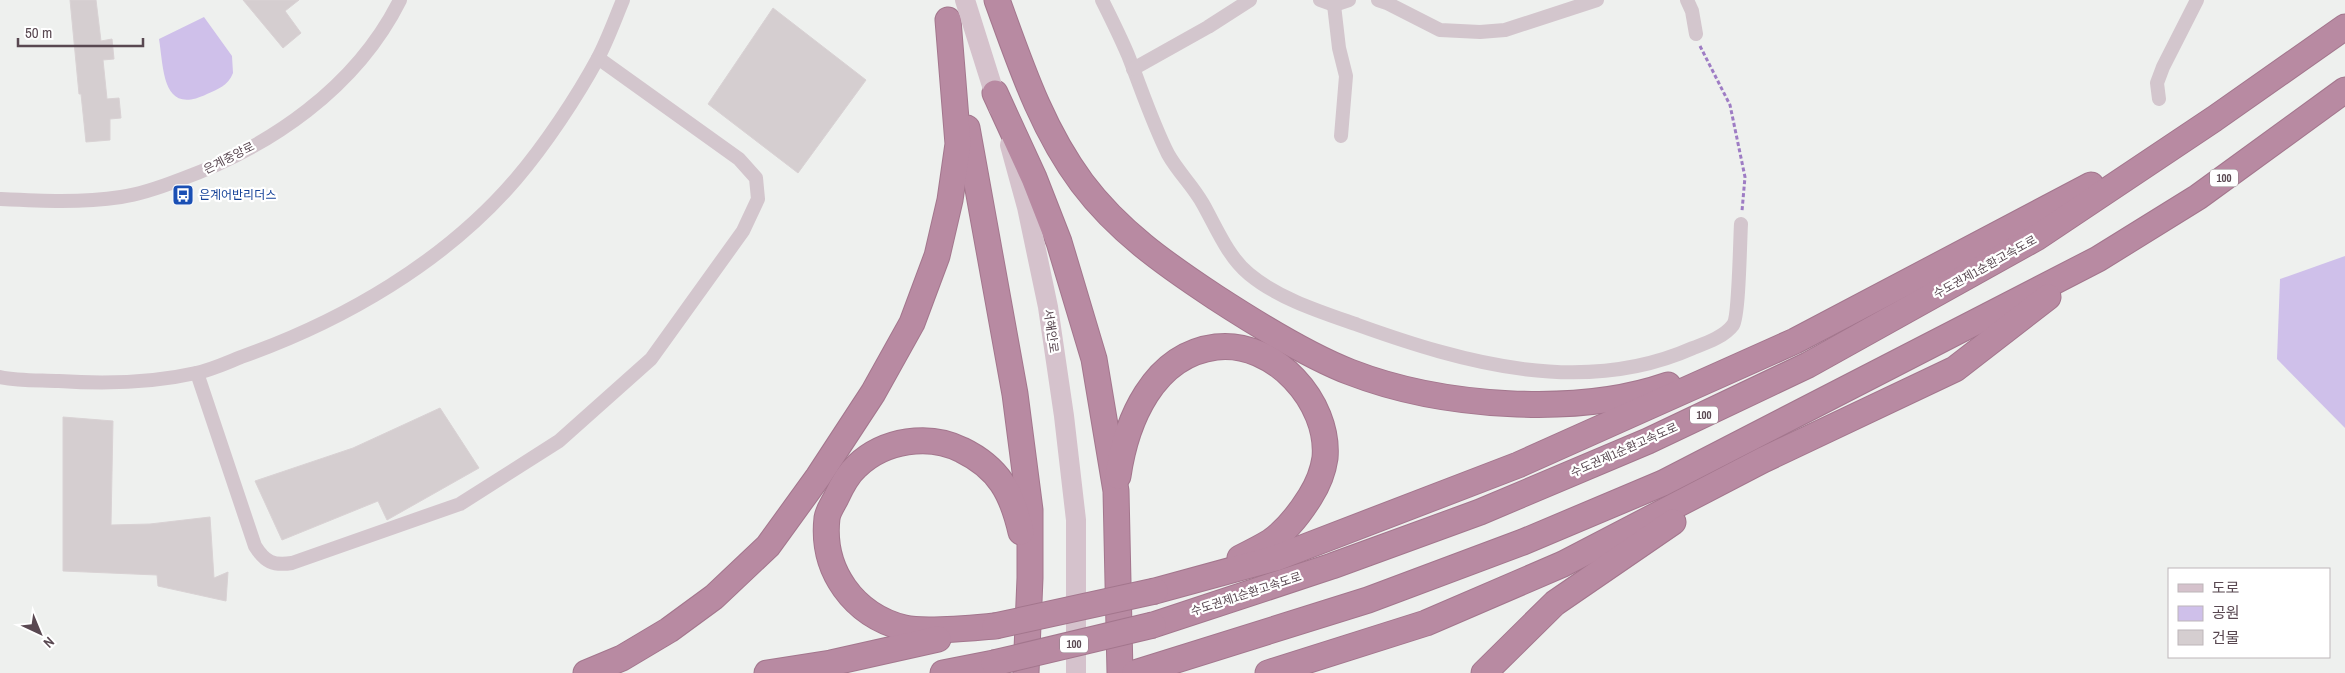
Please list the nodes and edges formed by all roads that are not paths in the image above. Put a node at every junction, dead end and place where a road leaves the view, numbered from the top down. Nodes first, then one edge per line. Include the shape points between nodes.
1 (400, 0) edge
2 (623, 0) edge
3 (965, 0) edge
4 (997, 0) edge
5 (1102, 0) edge
6 (1250, 0) edge
7 (1320, 0) edge
8 (1349, 0) edge
9 (1378, 0) edge
10 (1597, 0) edge
11 (1687, 0) edge
12 (2197, 0) edge
13 (1334, 5) junction
14 (946, 10) edge
15 (2345, 27) edge
16 (1696, 34) road end
17 (598, 58) junction
18 (1133, 69) junction
19 (2345, 90) edge
20 (995, 93) junction
21 (2159, 99) dead end
22 (2214, 120) junction
23 (1341, 136) dead end
24 (0, 199) edge
25 (1741, 224) road end
26 (2098, 259) junction
27 (1795, 341) junction
28 (197, 373) junction
29 (0, 377) edge
30 (1762, 460) junction
31 (1116, 491) junction
32 (1030, 578) junction
33 (1166, 588) junction
34 (995, 626) junction
35 (1141, 671) edge
36 (586, 673) edge
37 (767, 673) edge
38 (943, 673) edge
39 (1026, 673) edge
40 (1076, 673) edge
41 (1120, 673) edge
42 (1268, 673) edge
43 (1484, 673) edge

1 - 24 street, 은계중앙로 via 365,55 330,93 248,150 207,170 123,197 83,201
2 - 17 street
3 - 20 main road, 서해안로
4 - 27 highway via 1031,92 1056,143 1082,183 1115,220 1149,252 1189,280 1289,341 1350,372 1426,394 1490,402 1568,404 1642,394
5 - 18 street
6 - 18 street
7 - 13 street
8 - 13 street
9 - 10 street via 1440,30 1480,32 1506,30
11 - 16 street
12 - 21 street via 2163,67 2157,83
13 - 23 street via 1338,48 1346,76
14 - 32 highway via 1015,394 1030,510
14 - 36 highway via 958,144 937,256 912,324 873,393 768,546 714,597 669,630 622,658
15 - 22 highway, 수도권제1순환고속도로 / 100
17 - 28 street via 553,129 516,179 460,234 365,300 293,336
17 - 28 street via 739,159 756,178 758,198 743,231 651,359 559,441 460,504 298,561 280,565 269,563 255,546
18 - 25 street via 1169,155 1246,271 1298,302 1450,356 1551,373 1622,369 1670,358 1710,341 1732,327 1737,315
19 - 26 highway, 100 via 2198,197
20 - 31 highway via 1059,242 1094,359
20 - 40 main road, 서해안로 via 1027,207 1048,307 1062,407 1076,520
22 - 27 highway
22 - 38 highway, 수도권제1순환고속도로 / 100, bridge via 2036,238 1808,365 1648,441 1480,512 1332,566 1153,625
26 - 30 highway via 1955,369
26 - 35 highway, 100 via 1654,486 1523,542 1368,600
27 - 33 highway via 1518,466 1276,558
28 - 29 street via 93,383
30 - 42 highway via 1563,564 1426,623
30 - 43 highway via 1555,603
31 - 33 highway via 1121,457 1136,408 1170,366 1195,353 1217,347 1265,357 1287,371 1315,410 1322,431 1325,458 1317,486 1301,512 1271,541 1237,559
31 - 41 highway
32 - 34 highway via 1008,489 975,456 952,445 926,440 901,442 879,451 857,466 842,486 827,517 832,567 859,606 882,621 906,628
32 - 39 highway
33 - 34 highway, bridge
34 - 37 highway via 831,663

